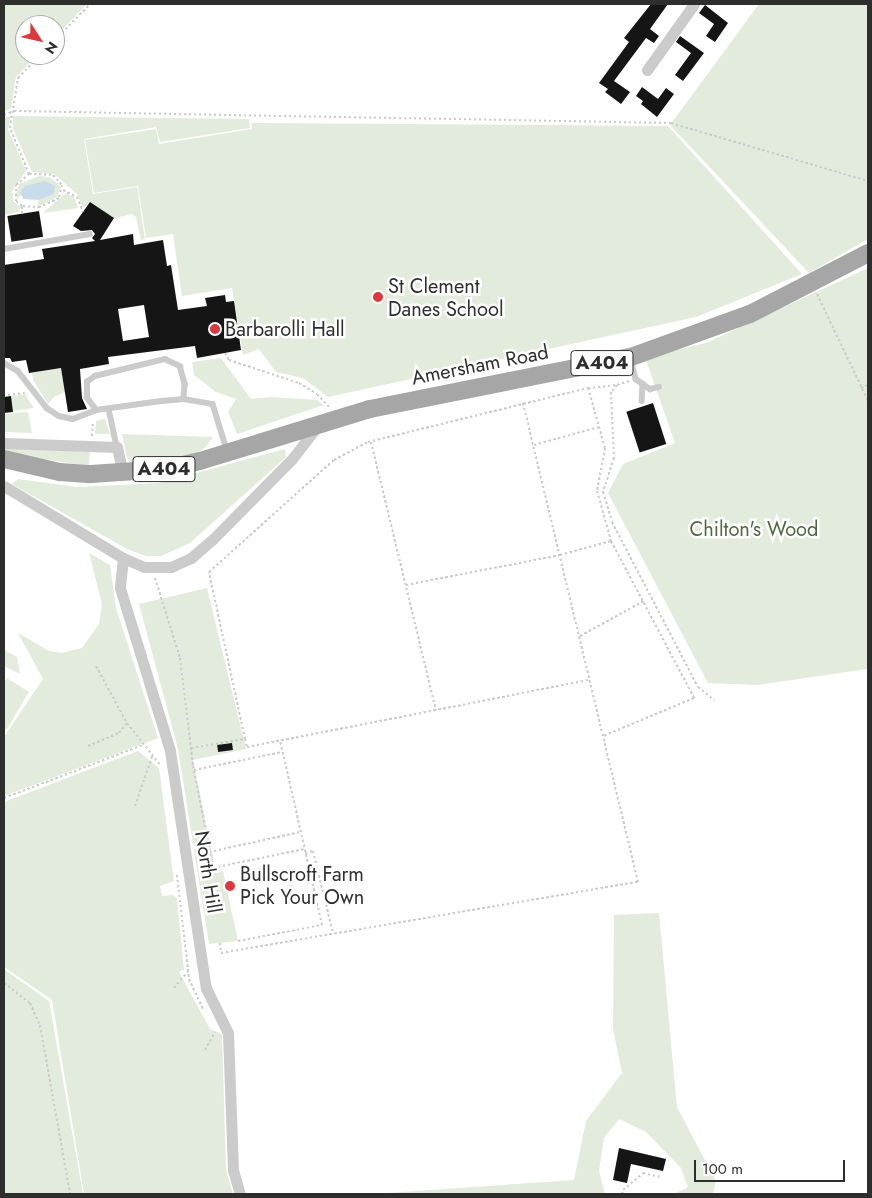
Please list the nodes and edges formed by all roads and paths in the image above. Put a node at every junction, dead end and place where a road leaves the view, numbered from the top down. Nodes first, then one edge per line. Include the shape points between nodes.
1 (90, 4) edge
2 (694, 4) edge
3 (65, 30) edge
4 (30, 65) edge
5 (647, 70) dead end
6 (12, 111) junction
7 (4, 115) edge
8 (29, 174) junction
9 (868, 181) edge
10 (63, 190) junction
11 (22, 206) junction
12 (83, 212) dead end
13 (22, 214) dead end
14 (90, 234) dead end
15 (4, 250) edge
16 (868, 253) edge
17 (812, 285) junction
18 (226, 353) dead end
19 (631, 357) junction
20 (4, 363) edge
21 (636, 379) junction
22 (643, 384) junction
23 (616, 385) junction
24 (868, 385) edge
25 (659, 387) dead end
26 (588, 388) junction
27 (862, 388) junction
28 (35, 391) junction
29 (8, 395) dead end
30 (184, 399) junction
31 (642, 401) dead end
32 (868, 401) edge
33 (523, 403) junction
34 (109, 409) junction
35 (96, 410) junction
36 (93, 422) dead end
37 (328, 422) junction
38 (599, 427) junction
39 (92, 438) dead end
40 (371, 442) junction
41 (4, 443) edge
42 (534, 446) junction
43 (117, 447) junction
44 (228, 452) junction
45 (4, 460) edge
46 (122, 472) junction
47 (4, 486) edge
48 (611, 541) junction
49 (560, 555) junction
50 (123, 558) junction
51 (155, 568) junction
52 (406, 585) junction
53 (644, 601) junction
54 (579, 636) junction
55 (96, 666) dead end
56 (590, 680) junction
57 (714, 700) dead end
58 (436, 710) junction
59 (127, 724) junction
60 (603, 736) junction
61 (245, 739) junction
62 (280, 740) junction
63 (143, 745) junction
64 (88, 746) dead end
65 (191, 748) junction
66 (283, 752) junction
67 (153, 754) junction
68 (162, 768) dead end
69 (194, 770) junction
70 (4, 798) edge
71 (135, 806) dead end
72 (300, 832) junction
73 (304, 849) junction
74 (209, 852) junction
75 (305, 853) junction
76 (176, 866) dead end
77 (212, 868) junction
78 (214, 872) dead end
79 (331, 923) junction
80 (322, 925) junction
81 (333, 934) junction
82 (238, 941) dead end
83 (220, 943) dead end
84 (189, 968) junction
85 (4, 983) edge
86 (174, 988) dead end
87 (206, 1014) dead end
88 (215, 1031) dead end
89 (205, 1050) dead end
90 (660, 1176) dead end
91 (70, 1194) edge
92 (240, 1194) edge
93 (622, 1194) edge

1 - 3 path
2 - 5 street
4 - 6 path via 18,78
6 - 7 path
6 - 8 path via 10,128
6 - 9 path via 671,123
8 - 10 path via 53,175
8 - 11 path via 16,185 13,194
10 - 11 path via 50,204
10 - 12 path via 77,197
11 - 13 path
14 - 15 lane
16 - 17 main road, Amersham Road / A404
17 - 19 main road, Amersham Road / A404 via 750,314
17 - 27 path
18 - 37 path via 229,360 298,383 317,394
19 - 21 lane
19 - 37 main road, Amersham Road / A404 via 370,409
20 - 28 lane via 18,371
21 - 22 lane
21 - 23 path
22 - 25 lane via 650,389
22 - 31 lane
23 - 26 path
23 - 57 path via 611,392 616,432 614,458 603,492 612,522 698,687
24 - 27 path
26 - 33 path
26 - 38 path
27 - 32 path
28 - 29 path
28 - 35 lane via 47,408 59,416 73,419
30 - 34 lane
30 - 35 lane via 185,384 180,366 165,359 95,376 86,382 87,398
30 - 44 lane via 213,404
33 - 40 path
33 - 42 path
34 - 35 lane
34 - 43 lane
36 - 39 path
37 - 44 main road, A404
37 - 51 street via 191,558 171,567
38 - 42 path
38 - 48 path via 605,448 597,491
40 - 52 path
40 - 61 path via 334,460 209,572
41 - 43 street
42 - 49 path
43 - 46 street
44 - 46 main road, A404 via 165,469
45 - 46 main road, A404 via 60,472
47 - 50 street
48 - 49 path
48 - 53 path
49 - 52 path
49 - 54 path
50 - 51 street
50 - 92 street, North Hill via 120,588 170,751 206,988 228,1033 233,1170
51 - 65 path via 156,585 180,658
52 - 58 path
53 - 54 path
53 - 60 path via 694,698
54 - 56 path
55 - 59 path
56 - 58 path
56 - 60 path
58 - 62 path
59 - 63 path
59 - 64 path via 119,733
60 - 81 path via 638,882
61 - 62 path via 247,746
61 - 65 path
62 - 66 path
63 - 67 path
63 - 70 path
65 - 69 path
66 - 69 path
66 - 72 path
67 - 68 path
67 - 71 path
69 - 74 path
72 - 73 path
72 - 74 path
73 - 75 path
73 - 77 path
74 - 77 path
75 - 79 path via 313,851
75 - 80 path
76 - 84 path
77 - 78 path
79 - 80 path
79 - 81 path
80 - 82 path
81 - 83 path via 222,952
84 - 86 path
84 - 87 path via 192,989
85 - 91 path via 30,1003 40,1025
88 - 89 path
90 - 93 path via 642,1173

